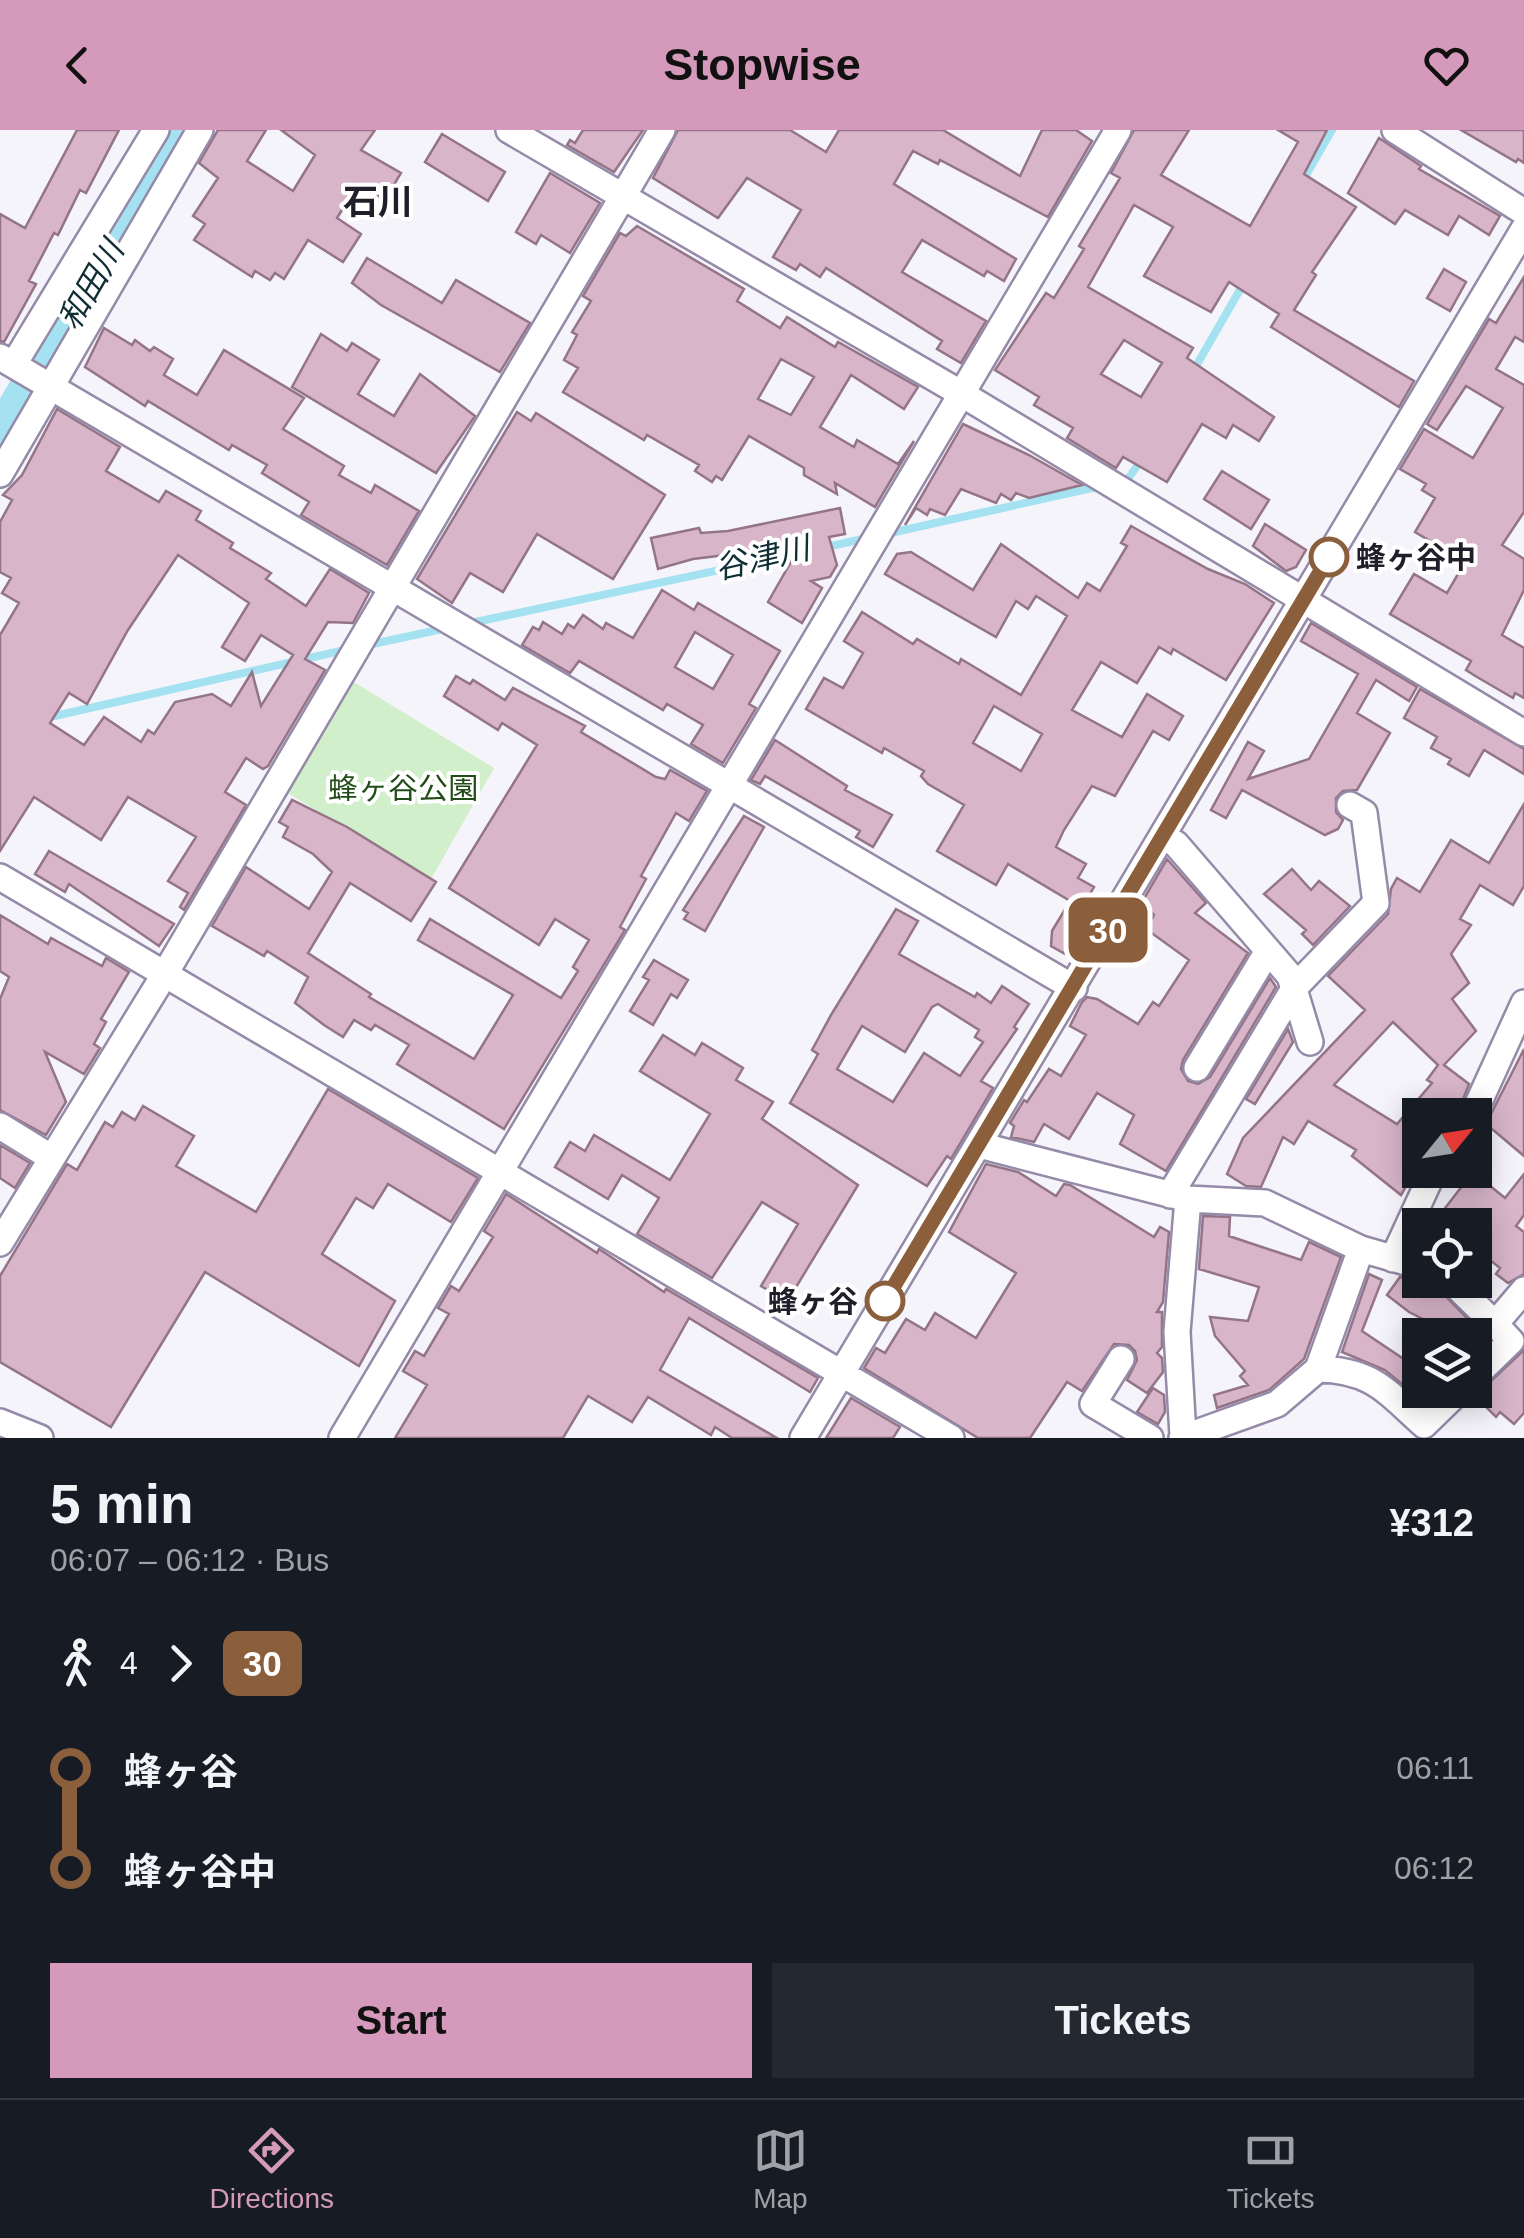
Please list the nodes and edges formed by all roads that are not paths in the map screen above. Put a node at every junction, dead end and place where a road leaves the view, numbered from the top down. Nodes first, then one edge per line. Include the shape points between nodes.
1 (156, 130) edge
2 (200, 130) edge
3 (509, 130) edge
4 (662, 130) edge
5 (1118, 130) edge
6 (1395, 130) edge
7 (622, 198) junction
8 (1524, 212) edge
9 (1524, 229) edge
10 (7, 360) edge
11 (51, 386) junction
12 (962, 394) junction
13 (0, 474) edge
14 (391, 587) junction
15 (1302, 600) junction
16 (1524, 733) edge
17 (728, 787) junction
18 (1350, 805) dead end
19 (1163, 838) junction
20 (0, 877) edge
21 (1268, 951) junction
22 (166, 972) junction
23 (1296, 987) junction
24 (1074, 988) junction
25 (1524, 1003) edge
26 (1310, 1042) dead end
27 (1197, 1068) dead end
28 (1481, 1098) edge
29 (0, 1126) edge
30 (979, 1145) junction
31 (52, 1158) junction
32 (502, 1172) junction
33 (1426, 1188) edge
34 (1179, 1197) junction
35 (0, 1244) edge
36 (1361, 1250) junction
37 (1393, 1260) junction
38 (1402, 1262) edge
39 (1524, 1290) edge
40 (1469, 1298) edge
41 (1510, 1337) edge
42 (1492, 1357) edge
43 (1121, 1359) dead end
44 (1318, 1370) junction
45 (842, 1373) junction
46 (1402, 1405) edge
47 (1405, 1408) edge
48 (1441, 1408) edge
49 (4, 1422) edge
50 (1182, 1437) edge
51 (40, 1438) edge
52 (342, 1438) edge
53 (803, 1438) edge
54 (951, 1438) edge
55 (1150, 1438) edge

1 - 10 street
2 - 11 street
3 - 7 street
4 - 7 street
5 - 12 street
6 - 8 street
7 - 12 street
7 - 14 street
9 - 15 street
10 - 11 street
11 - 13 street
11 - 14 street
12 - 15 street
12 - 17 street
14 - 17 street
14 - 22 street
15 - 16 street
15 - 19 street
17 - 24 street
17 - 32 street
18 - 23 street via 1364,813 1376,903
19 - 21 street via 1176,844
19 - 24 street
20 - 22 street
21 - 23 street
21 - 27 street
22 - 31 street
22 - 32 street
23 - 26 street
23 - 34 street
24 - 30 street
25 - 28 street
29 - 31 street
30 - 34 street
30 - 45 street
31 - 35 street
32 - 45 street
32 - 52 street
33 - 37 street
34 - 36 street via 1264,1203
34 - 50 street
36 - 37 street
36 - 44 street
37 - 38 street
39 - 41 street
40 - 41 street
41 - 42 street
43 - 55 street via 1093,1404
44 - 46 street via 1352,1370
44 - 50 street via 1277,1404
45 - 53 street
45 - 54 street
47 - 48 street via 1424,1425
49 - 51 street

